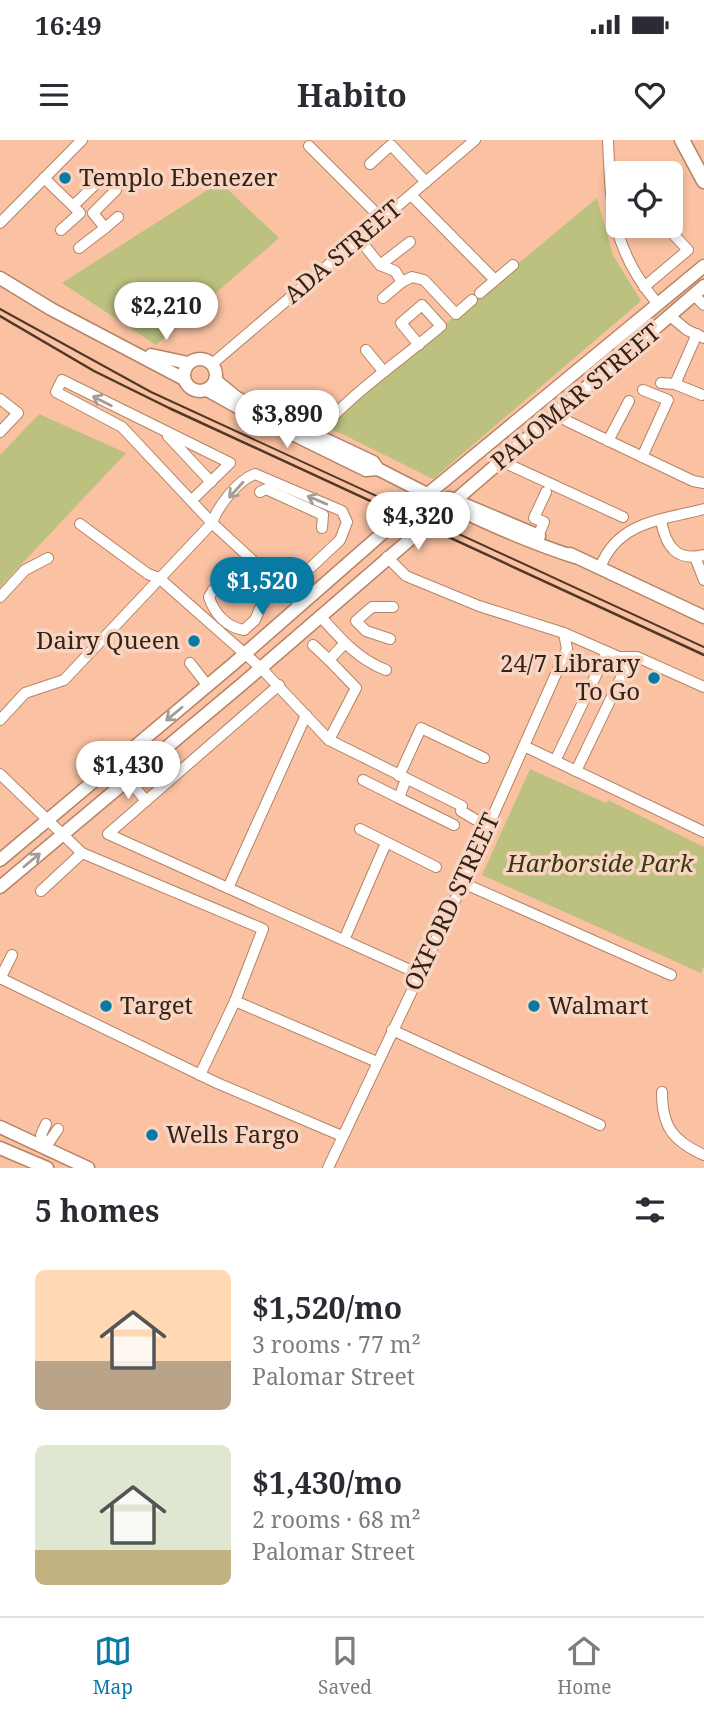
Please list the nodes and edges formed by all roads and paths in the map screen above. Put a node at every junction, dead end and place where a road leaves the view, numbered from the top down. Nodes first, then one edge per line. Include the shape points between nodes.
1 (82, 140) edge
2 (475, 140) edge
3 (605, 140) edge
4 (682, 140) edge
5 (393, 143) edge
6 (309, 146) dead end
7 (370, 164) dead end
8 (44, 178) junction
9 (704, 181) edge
10 (426, 182) junction
11 (411, 195) junction
12 (77, 209) junction
13 (93, 213) junction
14 (118, 216) dead end
15 (382, 219) junction
16 (0, 223) edge
17 (105, 228) junction
18 (61, 230) dead end
19 (677, 238) edge
20 (359, 239) junction
21 (410, 242) dead end
22 (79, 248) dead end
23 (380, 265) junction
24 (513, 265) dead end
25 (704, 266) edge
26 (0, 278) edge
27 (495, 280) junction
28 (685, 281) junction
29 (402, 282) junction
30 (644, 287) junction
31 (699, 291) edge
32 (383, 298) dead end
33 (657, 303) junction
34 (704, 305) edge
35 (670, 316) junction
36 (702, 335) edge
37 (419, 345) dead end
38 (366, 350) dead end
39 (139, 353) junction
40 (623, 357) junction
41 (188, 363) junction
42 (212, 364) junction
43 (384, 372) junction
44 (184, 379) junction
45 (661, 383) dead end
46 (675, 384) junction
47 (211, 385) junction
48 (643, 390) dead end
49 (702, 395) dead end
50 (0, 399) edge
51 (629, 401) dead end
52 (558, 413) junction
53 (131, 415) junction
54 (122, 427) junction
55 (161, 429) junction
56 (0, 432) edge
57 (316, 435) junction
58 (608, 441) junction
59 (642, 457) junction
60 (501, 461) junction
61 (378, 469) junction
62 (211, 482) junction
63 (704, 483) edge
64 (260, 492) dead end
65 (546, 492) dead end
66 (428, 494) junction
67 (192, 500) junction
68 (450, 502) junction
69 (704, 509) edge
70 (623, 517) dead end
71 (661, 521) junction
72 (212, 523) junction
73 (80, 524) dead end
74 (322, 528) dead end
75 (538, 536) junction
76 (700, 556) edge
77 (387, 557) junction
78 (575, 557) junction
79 (48, 558) dead end
80 (600, 568) junction
81 (271, 577) junction
82 (159, 578) junction
83 (704, 580) edge
84 (213, 590) dead end
85 (286, 591) junction
86 (253, 596) dead end
87 (0, 597) edge
88 (262, 604) dead end
89 (301, 605) junction
90 (393, 607) dead end
91 (320, 616) junction
92 (704, 617) edge
93 (564, 633) junction
94 (390, 639) dead end
95 (345, 644) junction
96 (313, 645) dead end
97 (607, 652) junction
98 (245, 654) junction
99 (631, 657) junction
100 (329, 660) junction
101 (190, 663) dead end
102 (261, 668) junction
103 (386, 670) dead end
104 (279, 685) junction
105 (208, 686) junction
106 (704, 687) edge
107 (306, 715) junction
108 (0, 720) edge
109 (329, 740) junction
110 (524, 746) junction
111 (484, 758) dead end
112 (555, 761) junction
113 (576, 771) junction
114 (0, 775) edge
115 (403, 778) junction
116 (128, 779) junction
117 (363, 780) dead end
118 (399, 798) junction
119 (146, 801) junction
120 (49, 819) junction
121 (454, 825) dead end
122 (488, 827) junction
123 (703, 828) edge
124 (360, 830) dead end
125 (64, 833) junction
126 (386, 843) junction
127 (82, 853) junction
128 (0, 860) edge
129 (436, 867) dead end
130 (463, 883) junction
131 (0, 887) edge
132 (228, 888) junction
133 (41, 891) dead end
134 (344, 940) junction
135 (12, 955) dead end
136 (419, 974) junction
137 (671, 975) dead end
138 (0, 978) edge
139 (235, 1001) junction
140 (392, 1030) junction
141 (376, 1062) junction
142 (200, 1075) junction
143 (662, 1092) dead end
144 (46, 1124) dead end
145 (600, 1125) dead end
146 (0, 1127) edge
147 (58, 1129) dead end
148 (342, 1136) junction
149 (0, 1148) edge
150 (45, 1148) junction
151 (704, 1155) edge
152 (41, 1167) edge
153 (88, 1168) edge
154 (328, 1168) edge

1 - 8 street
2 - 10 street, ADA STREET
3 - 30 street via 616,234
4 - 9 highway
5 - 7 street
5 - 10 street
6 - 15 street
8 - 12 street
8 - 16 street
10 - 11 street, ADA STREET
11 - 15 street, ADA STREET
11 - 27 street
12 - 13 street
12 - 13 street via 103,177 116,190
12 - 18 street
13 - 17 street
14 - 17 street
15 - 20 street, ADA STREET
17 - 22 street
19 - 30 street via 688,250
20 - 23 street
20 - 42 street, ADA STREET
21 - 23 street
23 - 29 street via 395,271
24 - 27 street
25 - 28 main road, PALOMAR STREET
26 - 39 main road
27 - 29 street via 456,314 424,280 412,277
28 - 33 main road, PALOMAR STREET
28 - 35 main road
29 - 32 street
30 - 33 street
31 - 34 street
31 - 35 main road, PALOMAR STREET
33 - 40 main road via 654,318
33 - 66 main road, PALOMAR STREET
35 - 36 street
35 - 40 main road, PALOMAR STREET
36 - 46 street
37 - 43 street
38 - 43 street
39 - 41 main road
39 - 44 main road
40 - 52 main road, PALOMAR STREET
41 - 42 main road via 198,359
41 - 44 main road
42 - 47 main road
43 - 57 street
44 - 47 main road via 192,390
45 - 46 street
46 - 49 street
47 - 57 main road
47 - 61 main road via 366,470
48 - 59 street via 668,400
50 - 56 street via 18,413
51 - 58 street
52 - 58 street
52 - 60 main road, PALOMAR STREET
53 - 54 street
53 -> 54 street via 62,380 56,392
53 - 55 street
54 - 67 street
55 - 62 street
55 - 62 street via 230,463
57 - 61 main road via 373,462
58 - 59 street
59 - 63 street
60 - 68 main road, PALOMAR STREET
60 - 70 street
61 - 66 main road
62 - 67 street
64 - 74 street via 266,489 323,514
65 - 75 street via 534,518 544,522
66 - 68 main road
66 - 89 main road, PALOMAR STREET
67 - 72 street
68 - 75 main road
68 - 77 main road, PALOMAR STREET
68 - 78 main road
69 - 71 street
71 - 76 street via 664,538 674,553
71 - 80 street via 622,533 606,550
72 - 81 street
72 - 82 street
85 -> 72 street via 340,540 347,522 342,511 255,474 215,512
73 - 82 street
75 - 78 main road
76 - 83 street
77 - 91 main road, PALOMAR STREET
77 - 93 street via 406,576
78 - 80 main road
79 - 87 street via 25,570
80 - 92 main road
81 - 85 street
81 - 86 street
82 - 98 street
82 - 108 street via 64,680 25,693
84 - 88 street via 209,597 212,607 237,629 251,625
85 - 89 street
89 - 98 main road, PALOMAR STREET
90 - 94 street via 372,607 356,621 366,631
91 - 95 street
91 - 102 main road, PALOMAR STREET
93 - 97 street
93 - 110 street, OXFORD STREET via 567,649
95 - 100 street
95 - 103 street via 371,665
96 - 100 street
97 - 99 street
97 - 112 street
98 - 102 street
98 - 105 main road, PALOMAR STREET
99 - 106 street
99 - 113 street
100 - 109 street via 356,688
101 - 105 street
102 - 104 street
102 - 116 main road, PALOMAR STREET
104 - 107 street
104 - 119 street
105 -> 120 main road, PALOMAR STREET
107 - 109 street
107 - 132 street
109 - 115 street
110 - 112 street
110 - 122 street, OXFORD STREET
111 - 115 street via 421,728
112 - 113 street
113 - 123 street
114 - 120 street
115 - 118 street
115 - 122 street
116 - 119 street
116 - 125 main road, PALOMAR STREET
117 - 118 street
118 - 121 street
119 - 132 street via 108,834
120 - 125 street
120 - 128 main road, PALOMAR STREET
122 - 130 street, OXFORD STREET
124 - 126 street
125 - 127 street
131 -> 125 main road, PALOMAR STREET
126 - 129 street
126 - 134 street
127 - 133 street
127 - 139 street via 263,929
130 - 136 street, OXFORD STREET
130 - 137 street
132 - 134 street
134 - 136 street
135 - 138 street
136 - 140 street, OXFORD STREET
138 - 142 street
139 - 141 street
139 - 142 street
140 - 141 street, OXFORD STREET
140 - 145 street
141 - 148 street, OXFORD STREET
142 - 148 street
143 - 151 street via 662,1111 679,1143
144 - 150 street via 41,1135
146 - 150 main road
147 - 150 street
148 - 154 street, OXFORD STREET
149 - 152 main road
150 - 152 main road
150 - 153 main road

